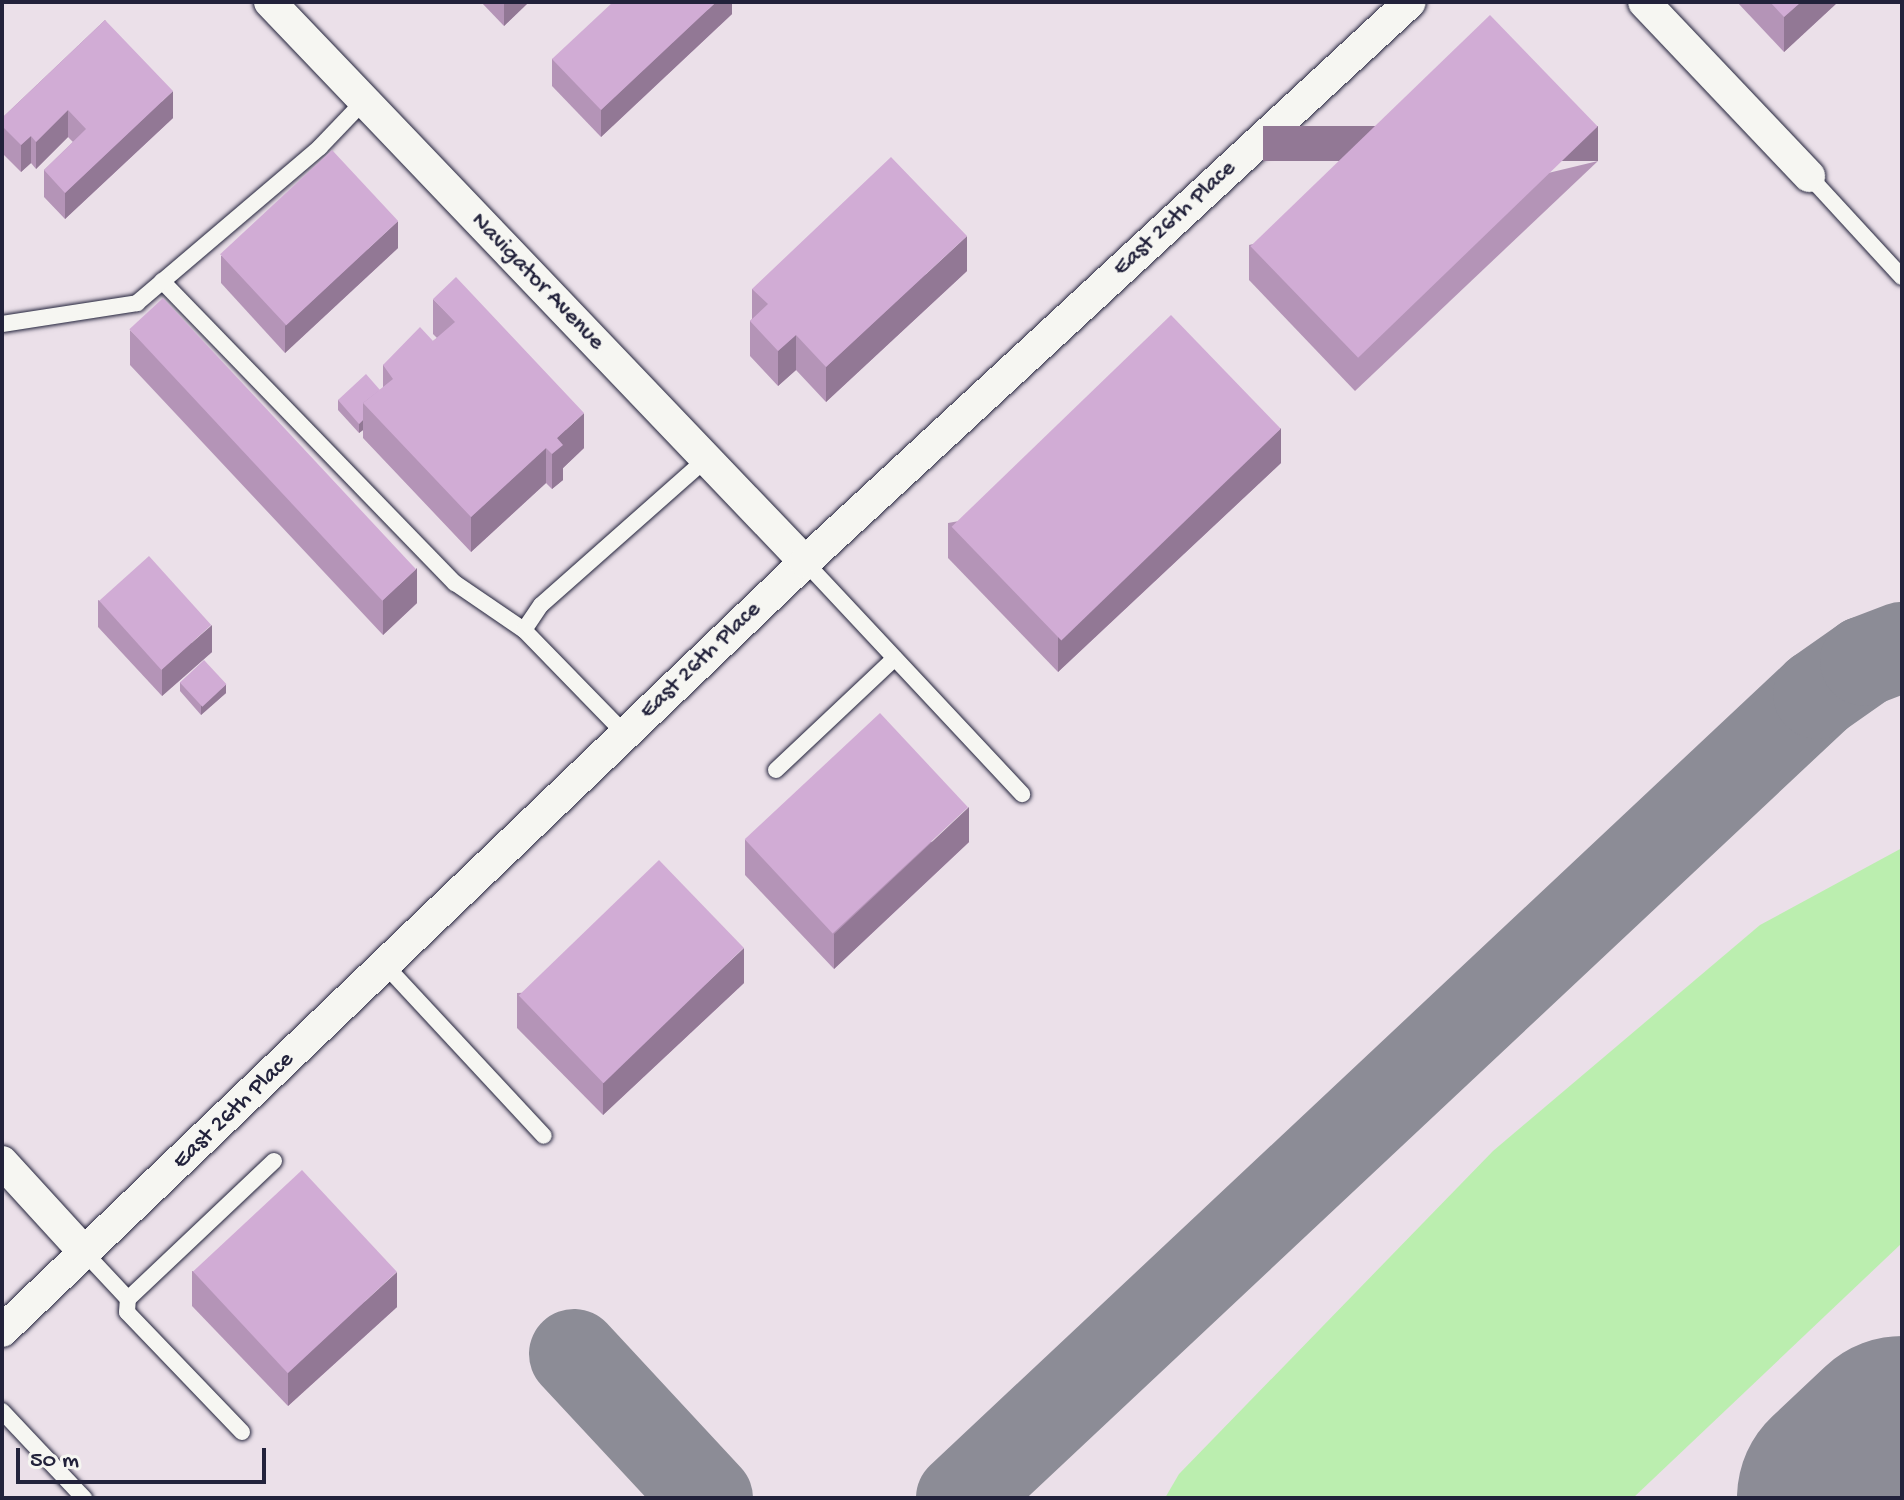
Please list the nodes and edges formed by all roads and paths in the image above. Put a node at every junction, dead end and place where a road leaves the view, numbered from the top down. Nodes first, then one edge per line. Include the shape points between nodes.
1 (270, 2) edge
2 (1410, 2) edge
3 (1644, 2) edge
4 (364, 101) junction
5 (1809, 176) joint
6 (1902, 277) edge
7 (162, 281) junction
8 (2, 324) edge
9 (706, 459) junction
10 (805, 562) junction
11 (524, 630) junction
12 (895, 658) junction
13 (625, 734) junction
14 (776, 770) dead end
15 (1022, 794) dead end
16 (385, 965) junction
17 (544, 1136) dead end
18 (274, 1161) dead end
19 (2, 1162) edge
20 (85, 1253) junction
21 (128, 1299) junction
22 (2, 1331) edge
23 (2, 1411) edge
24 (242, 1432) dead end
25 (84, 1498) edge

1 - 4 street, Navigator Avenue
2 - 10 street, East 26th Place
3 - 5 street
4 - 7 lane via 320,147
4 - 9 street, Navigator Avenue
5 - 6 lane
7 - 8 lane via 137,303
7 - 11 lane via 455,583
9 - 10 street, Navigator Avenue
9 - 11 lane via 541,605
10 - 12 lane
10 - 13 street, East 26th Place
11 - 13 lane
12 - 14 lane
12 - 15 lane
13 - 16 street, East 26th Place
16 - 17 lane
16 - 20 street, East 26th Place
18 - 21 lane
19 - 20 street
20 - 21 lane
20 - 22 street, East 26th Place
21 - 24 lane via 127,1312
23 - 25 lane

